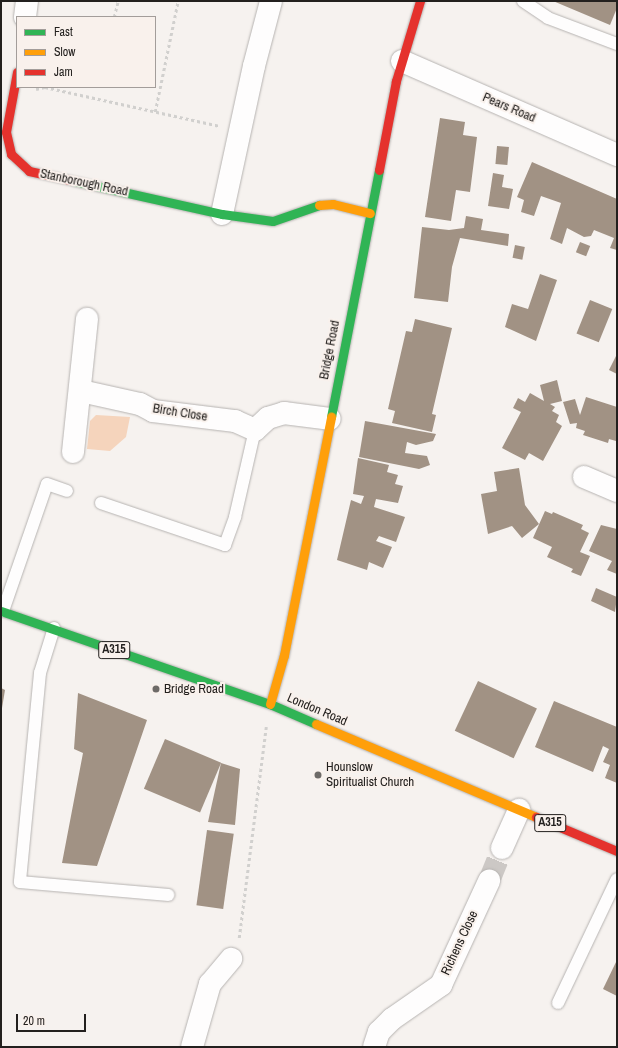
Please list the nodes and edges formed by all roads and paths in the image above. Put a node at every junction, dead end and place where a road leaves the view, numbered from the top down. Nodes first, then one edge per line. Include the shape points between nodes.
1 (27, 1) edge
2 (118, 1) edge
3 (178, 1) edge
4 (271, 1) edge
5 (420, 1) edge
6 (523, 1) edge
7 (25, 16) edge
8 (114, 16) edge
9 (617, 44) edge
10 (402, 61) junction
11 (16, 77) edge
12 (29, 90) dead end
13 (155, 112) junction
14 (239, 130) junction
15 (617, 155) edge
16 (370, 213) junction
17 (222, 214) junction
18 (87, 319) dead end
19 (81, 391) junction
20 (330, 420) junction
21 (256, 430) junction
22 (74, 452) dead end
23 (584, 477) dead end
24 (67, 491) dead end
25 (617, 491) edge
26 (100, 503) dead end
27 (2, 611) edge
28 (54, 628) junction
29 (270, 704) junction
30 (519, 810) junction
31 (502, 848) tunnel mouth
32 (617, 851) edge
33 (617, 879) edge
34 (488, 881) tunnel mouth
35 (168, 895) dead end
36 (231, 959) joint
37 (558, 1003) dead end
38 (192, 1047) edge
39 (374, 1047) edge

1 - 7 street
2 - 8 path
3 - 13 path
4 - 14 street
5 - 10 street, Bridge Road
6 - 9 lane via 548,18
10 - 15 street, Pears Road
10 - 16 street, Bridge Road
11 - 17 street, Stanborough Road via 6,132 11,154 29,171
12 - 13 path via 45,88
13 - 14 path
14 - 17 street
16 - 17 street, Stanborough Road via 333,204 313,206 273,221
16 - 20 street, Bridge Road
18 - 19 street
19 - 21 street, Birch Close via 140,404 153,412 234,421
19 - 22 street
20 - 21 street via 284,413 268,418
20 - 29 street, Bridge Road via 284,655
21 - 26 lane via 235,517 225,545
23 - 25 street
24 - 27 lane via 47,484
27 - 28 street, London Road / A315
28 - 29 street, London Road / A315
28 - 35 lane via 40,672 20,882
29 - 30 street, London Road / A315
29 - 36 path via 262,748 238,943
30 - 31 street
30 - 32 street, London Road / A315
33 - 37 lane
34 - 39 street, Richens Close via 441,985 392,1018 379,1032
36 - 38 street via 210,984

